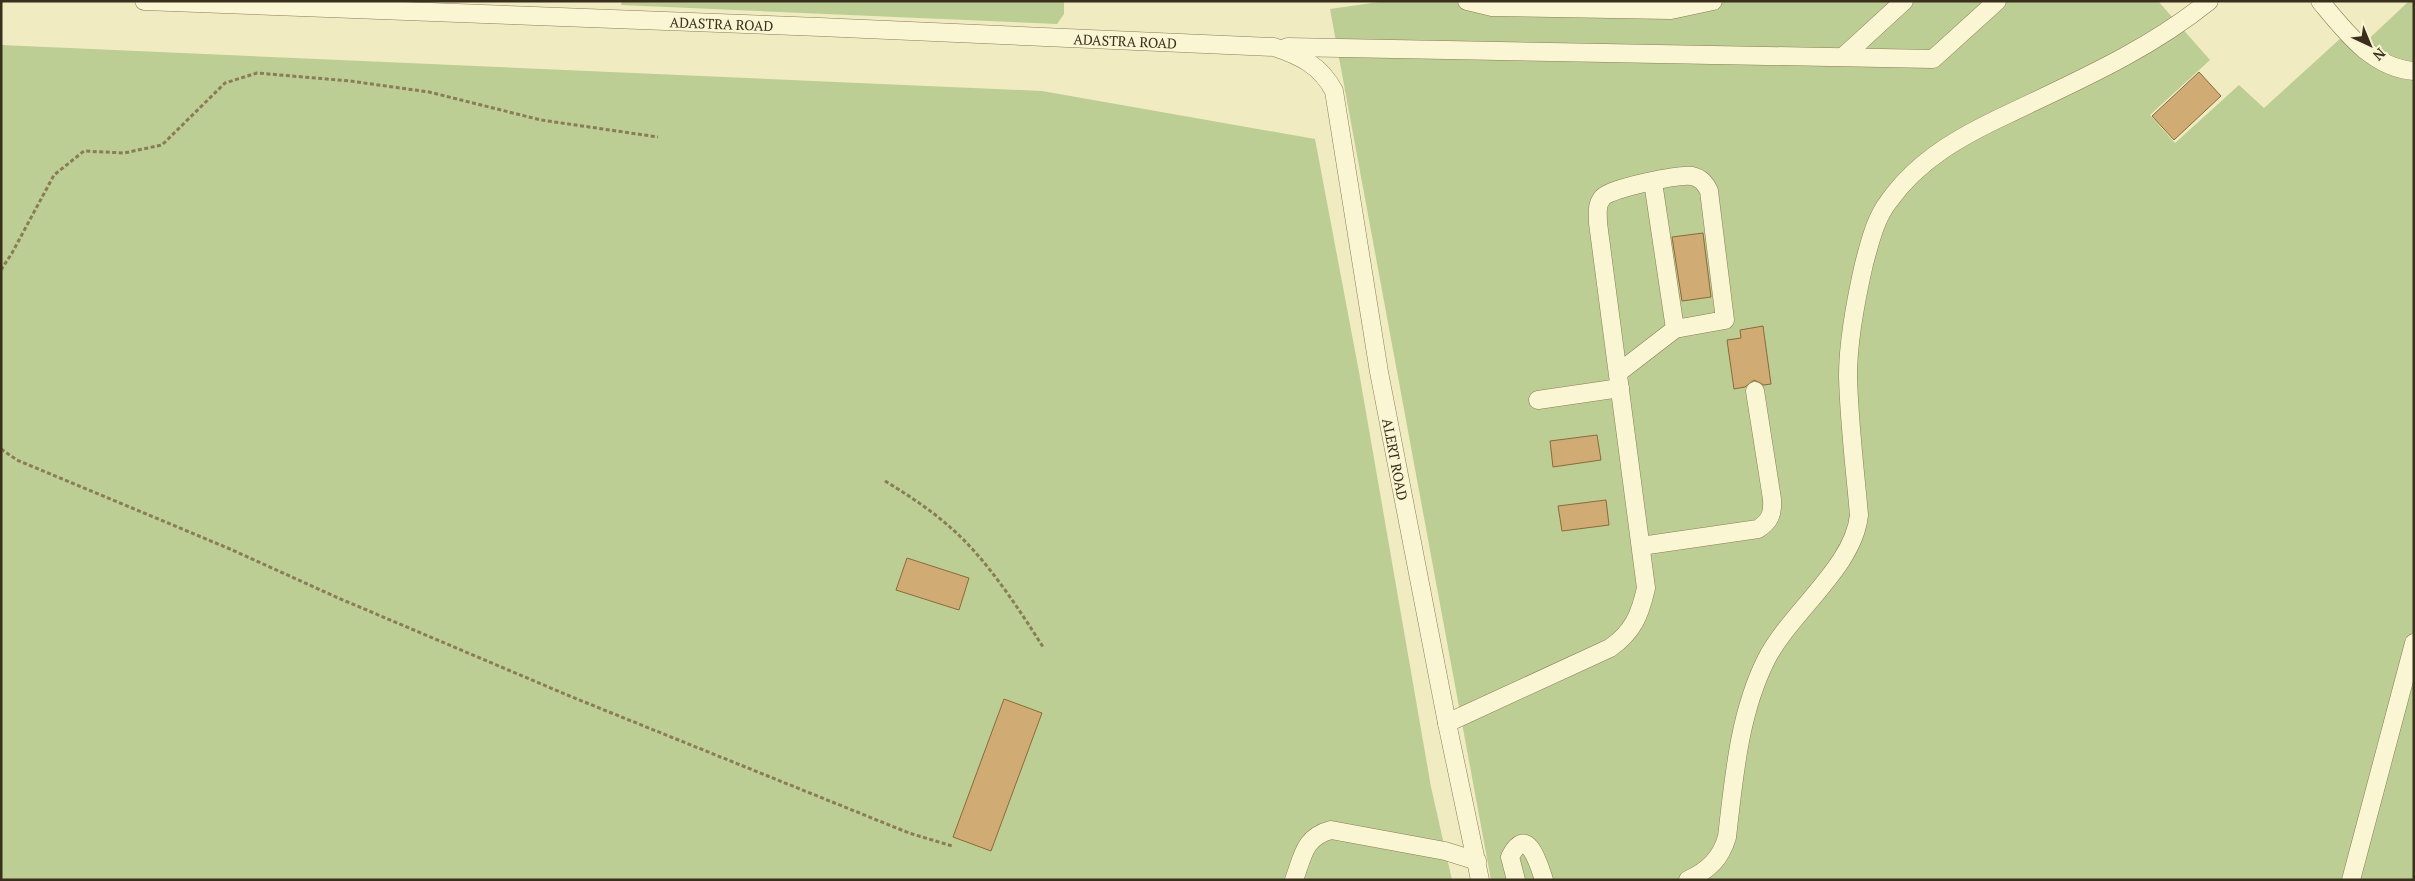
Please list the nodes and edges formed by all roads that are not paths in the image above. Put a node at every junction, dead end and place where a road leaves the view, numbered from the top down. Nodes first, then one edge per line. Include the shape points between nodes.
1 (144, 1) edge
2 (1467, 1) edge
3 (1713, 1) edge
4 (1904, 1) edge
5 (1997, 1) edge
6 (2209, 1) edge
7 (2327, 4) edge
8 (1274, 47) junction
9 (1296, 54) joint
10 (1844, 56) junction
11 (2414, 71) edge
12 (1653, 182) junction
13 (1675, 329) junction
14 (1619, 380) junction
15 (1755, 391) dead end
16 (1538, 400) dead end
17 (1641, 546) junction
18 (2414, 643) edge
19 (1447, 723) junction
20 (1477, 861) junction
21 (1294, 880) edge
22 (1480, 880) edge
23 (1516, 880) edge
24 (1544, 880) edge
25 (1688, 880) edge
26 (2351, 880) edge

1 - 8 street, ADASTRA ROAD via 772,24
2 - 3 street via 1492,7 1671,10
4 - 10 street
5 - 10 street via 1933,59
6 - 25 street via 2182,23 2111,66 1954,142 1909,176 1888,202 1876,225 1861,278 1848,375 1858,530 1840,563 1788,625 1767,659 1756,684 1740,744 1723,851 1713,864
7 - 11 street via 2356,42 2376,58 2389,66
8 - 9 street, ADASTRA ROAD
8 - 10 street
9 - 19 street, ALERT ROAD via 1321,71 1334,92 1378,372
12 - 13 street
12 - 13 street via 1690,176 1703,181 1709,191 1725,320
12 - 14 street via 1609,192 1598,209
13 - 14 street
14 - 16 street
14 - 17 street
15 - 17 street via 1772,500 1770,518 1758,530
17 - 19 street via 1646,588 1641,612 1620,642
18 - 26 street
19 - 20 street, ALERT ROAD
20 - 21 street via 1445,851 1332,830 1308,842
20 - 22 street, ALERT ROAD
23 - 24 street via 1510,858 1516,848 1527,845 1533,849

